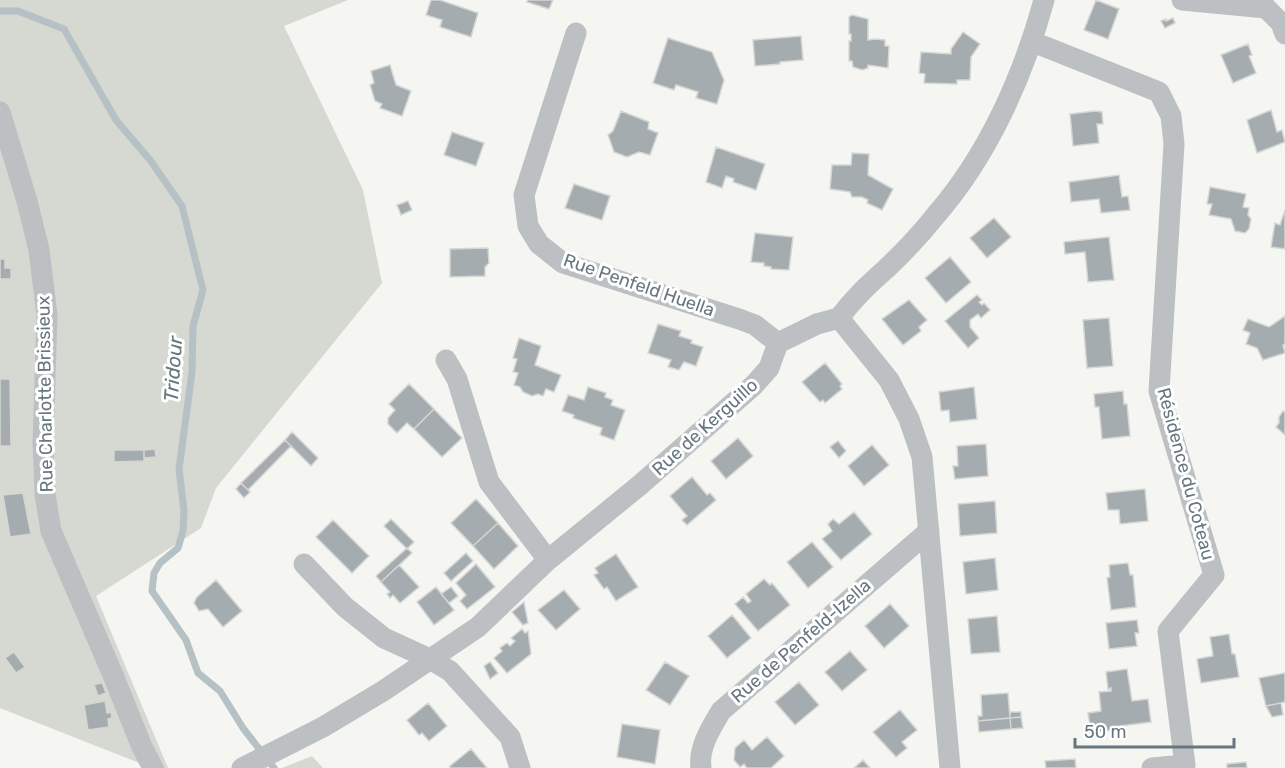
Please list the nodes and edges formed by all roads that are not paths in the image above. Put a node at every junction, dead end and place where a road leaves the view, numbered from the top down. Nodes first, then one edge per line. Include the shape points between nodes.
1 (1044, 0) edge
2 (1182, 0) edge
3 (576, 33) dead end
4 (1285, 34) edge
5 (1032, 42) junction
6 (0, 112) edge
7 (839, 318) junction
8 (778, 343) junction
9 (446, 360) dead end
10 (929, 531) junction
11 (548, 560) junction
12 (303, 564) dead end
13 (430, 659) junction
14 (153, 768) edge
15 (242, 768) edge
16 (520, 768) edge
17 (701, 768) edge
18 (950, 768) edge
19 (1152, 768) edge

1 - 5 street
2 - 4 street via 1266,8 1281,23
3 - 8 street, Rue Penfeld Huella via 524,195 528,226 539,244 563,263 739,319 755,325
5 - 7 street via 978,159 937,214 854,297
5 - 19 street, Résidence du Coteau via 1159,92 1171,116 1174,144 1159,391 1214,575 1168,631 1185,765
6 - 14 street, Rue Charlotte Brissieux via 39,250 47,315 43,443 51,531
7 - 8 street
7 - 10 street via 889,380 909,419 922,457
8 - 11 street, Rue de Kerguillo via 768,368 754,385
9 - 11 street via 457,379 489,482
10 - 17 street, Rue de Penfeld-Izella via 721,711 699,758
10 - 18 street
11 - 13 street, Rue de Kerguillo via 478,627
12 - 13 street via 345,607 384,638
13 - 15 street, Rue de Kerguillo via 323,727
13 - 16 street via 450,671 510,737

